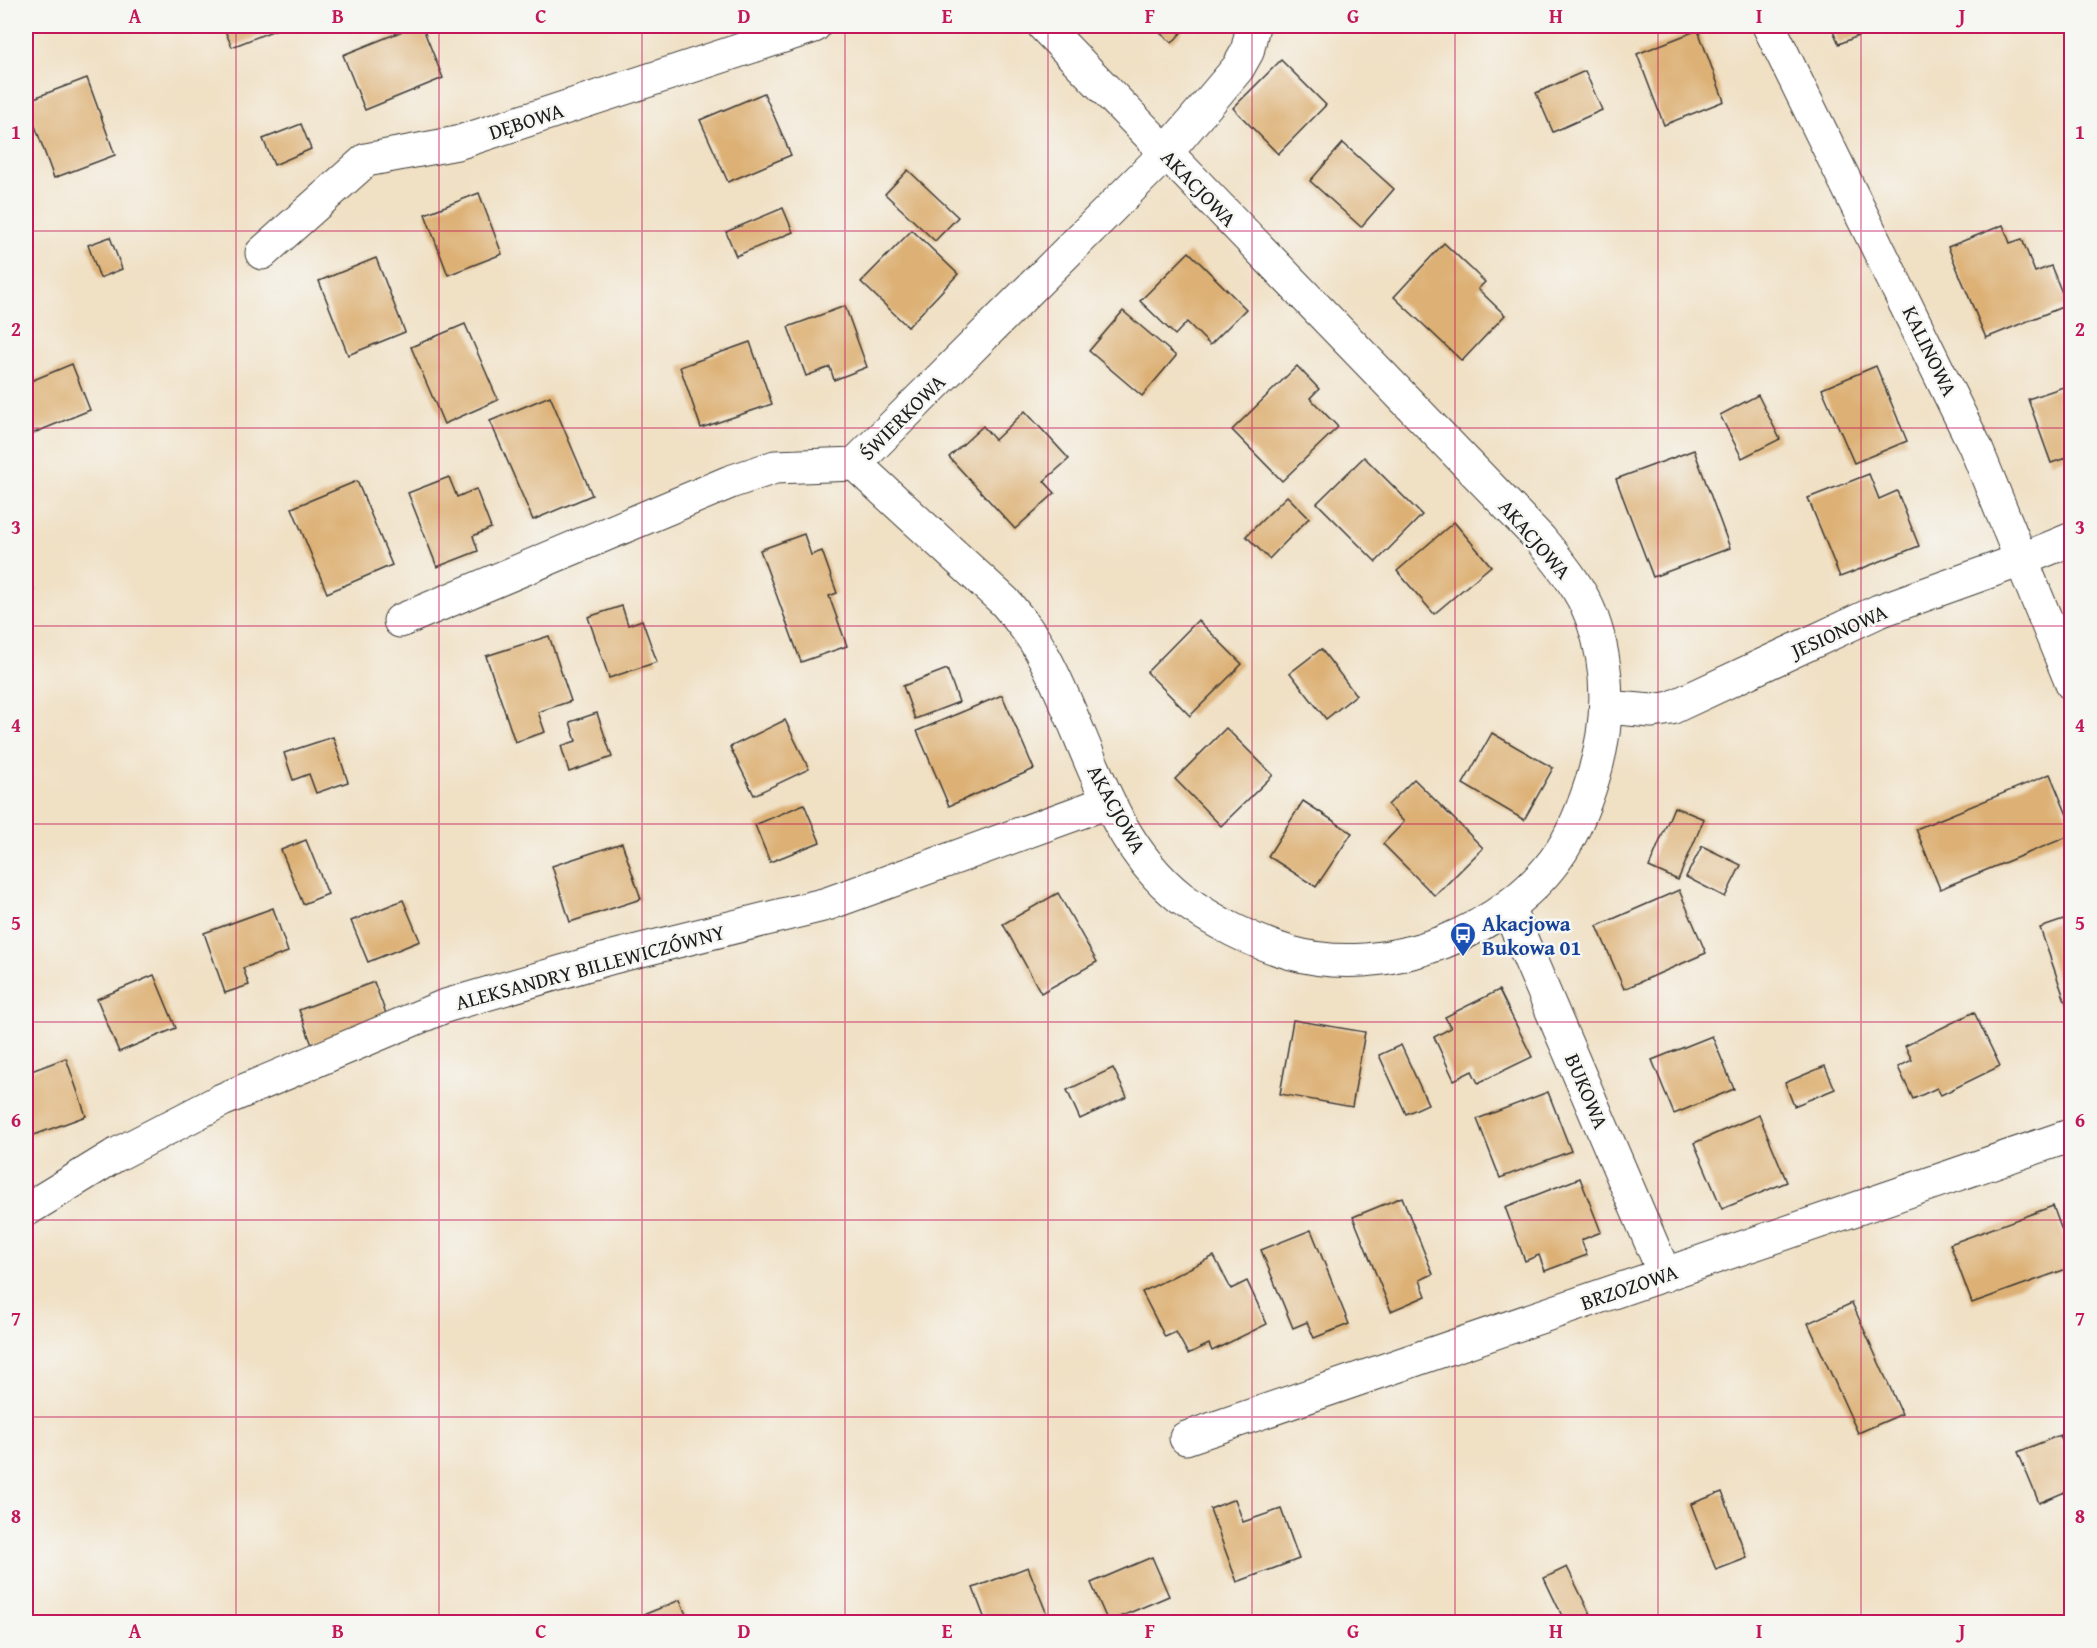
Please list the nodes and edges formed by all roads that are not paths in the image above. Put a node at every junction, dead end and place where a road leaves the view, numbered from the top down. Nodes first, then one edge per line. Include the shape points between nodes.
1 (814, 26) edge
2 (1044, 26) edge
3 (1252, 26) edge
4 (1769, 26) edge
5 (1166, 153) junction
6 (262, 253) dead end
7 (855, 464) junction
8 (2072, 539) edge
9 (2021, 560) junction
10 (400, 621) dead end
11 (2072, 684) edge
12 (1606, 707) junction
13 (1108, 802) junction
14 (1509, 908) junction
15 (2072, 1135) edge
16 (26, 1210) edge
17 (1665, 1275) junction
18 (1186, 1438) dead end

1 - 6 street, DĘBOWA via 457,143 366,160
2 - 5 street, AKACJOWA
3 - 5 street, ŚWIERKOWA via 1238,68
4 - 9 street, KALINOWA via 1926,342 1975,446
5 - 7 street, ŚWIERKOWA
5 - 12 street, AKACJOWA via 1565,569 1592,617 1605,680
7 - 10 street, ŚWIERKOWA via 775,467 730,482
7 - 13 street, AKACJOWA via 1005,602 1027,628 1045,658
8 - 9 street, JESIONOWA
9 - 11 street, KALINOWA
9 - 12 street, JESIONOWA via 1879,611 1671,708 1652,711
12 - 14 street, AKACJOWA via 1597,763 1579,817 1562,850 1540,879
13 - 14 street, AKACJOWA via 1149,866 1183,899 1212,919 1291,953 1323,959 1407,954 1457,936
13 - 16 street, ALEKSANDRY BILLEWICZÓWNY via 827,904 613,957 446,1006 222,1100 114,1156
14 - 17 street, BUKOWA
15 - 17 street, BRZOZOWA
17 - 18 street, BRZOZOWA

